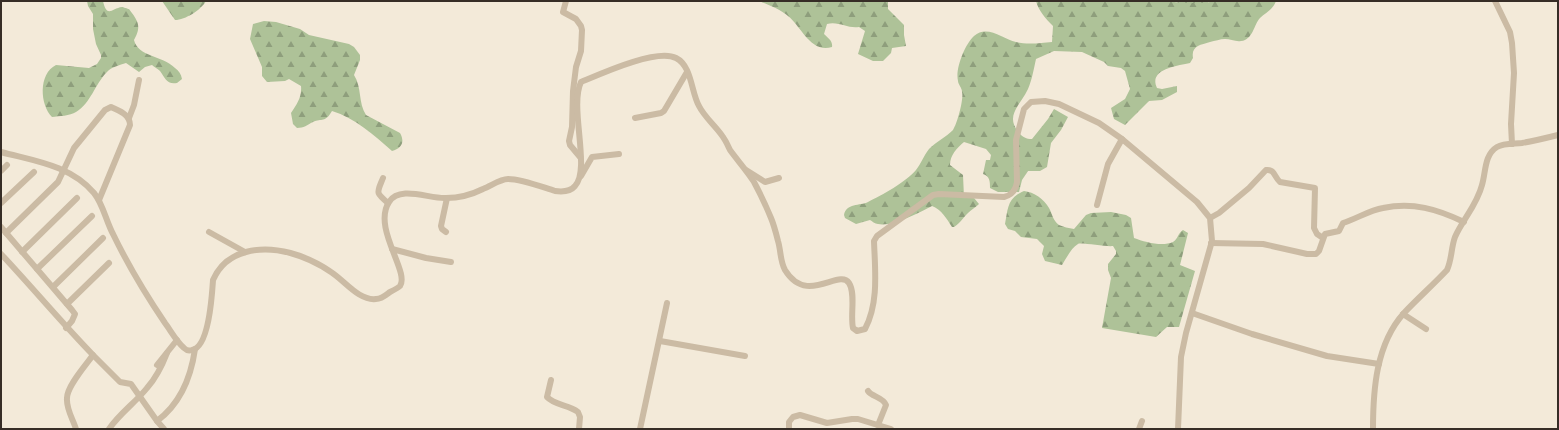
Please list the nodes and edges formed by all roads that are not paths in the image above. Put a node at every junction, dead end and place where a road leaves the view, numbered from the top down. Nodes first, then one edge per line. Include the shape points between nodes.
1 (566, 1) edge
2 (1495, 1) edge
3 (687, 72) junction
4 (139, 80) dead end
5 (129, 118) junction
6 (635, 118) dead end
7 (1558, 135) edge
8 (1122, 139) junction
9 (1512, 144) junction
10 (1, 152) edge
11 (619, 154) dead end
12 (580, 157) junction
13 (7, 165) dead end
14 (743, 168) junction
15 (1, 171) edge
16 (64, 171) junction
17 (34, 172) dead end
18 (580, 176) junction
19 (383, 178) dead end
20 (780, 178) dead end
21 (77, 198) dead end
22 (447, 198) junction
23 (99, 200) junction
24 (1, 203) edge
25 (388, 203) junction
26 (1097, 205) dead end
27 (92, 216) dead end
28 (1210, 218) junction
29 (1464, 222) junction
30 (1, 227) edge
31 (209, 232) dead end
32 (446, 232) dead end
33 (6, 233) junction
34 (103, 238) dead end
35 (1324, 238) junction
36 (1211, 243) junction
37 (392, 249) junction
38 (22, 252) junction
39 (245, 252) junction
40 (1, 254) edge
41 (451, 262) dead end
42 (109, 263) dead end
43 (37, 269) junction
44 (53, 287) junction
45 (667, 303) dead end
46 (67, 304) junction
47 (1192, 313) junction
48 (1403, 314) junction
49 (66, 328) junction
50 (1426, 328) dead end
51 (177, 340) junction
52 (660, 341) junction
53 (195, 349) junction
54 (167, 353) junction
55 (93, 355) junction
56 (745, 356) dead end
57 (1379, 364) junction
58 (157, 365) dead end
59 (551, 380) dead end
60 (868, 391) dead end
61 (140, 396) junction
62 (157, 421) junction
63 (1142, 421) dead end
64 (878, 425) junction
65 (76, 429) edge
66 (109, 429) edge
67 (164, 429) edge
68 (578, 429) edge
69 (640, 429) edge
70 (789, 429) edge
71 (891, 429) edge
72 (1139, 429) edge
73 (1178, 429) edge
74 (1373, 429) edge

1 - 12 street via 563,12 576,19 582,30 569,141
2 - 9 street via 1510,32 1512,43
3 - 6 street via 664,111
3 - 12 street via 681,61 668,55 630,62 581,82 576,101
3 - 14 street via 698,106 723,137
4 - 5 street
5 - 16 street via 111,107 105,110 74,148
5 - 23 street via 130,125
7 - 9 street
8 - 14 street via 1099,123 1059,104 1031,102 1024,109 1016,140 1018,182 1013,193 1004,197 940,194 933,196 876,236 873,307 864,329 857,331 851,321 852,292 849,283 837,279 821,286 809,286 794,281 786,271 771,217 754,182
8 - 26 street via 1108,164
8 - 28 street via 1197,202
9 - 29 street via 1499,146 1491,151 1479,197
10 - 16 street via 44,162
11 - 18 street via 592,157
12 - 18 street
13 - 15 street
14 - 20 street via 765,182
16 - 23 street via 81,180
16 - 33 street via 54,187
17 - 24 street
18 - 22 street via 575,186 562,192 507,179 464,197
19 - 25 street via 378,194
21 - 38 street
22 - 25 street via 403,193 395,195
22 - 32 street via 441,226
23 - 51 street via 112,233 127,260
25 - 37 street via 385,228
27 - 43 street
28 - 35 street via 1249,188 1262,173 1270,170 1280,182 1315,188 1314,228 1317,234
28 - 36 street
29 - 35 street via 1434,209 1406,206 1382,208 1343,223 1339,230 1326,232
29 - 48 street via 1454,240 1447,270
30 - 33 street
31 - 39 street
33 - 38 street
34 - 44 street
35 - 36 street via 1316,254 1263,244
36 - 47 street
37 - 39 street via 401,273 400,286 375,300 362,296 306,257 278,251
37 - 41 street
38 - 43 street
39 - 53 street via 235,255 216,273 206,333
40 - 49 street
42 - 46 street
43 - 44 street
44 - 46 street
45 - 52 street
46 - 49 street via 75,314
47 - 57 street via 1327,356
47 - 73 street via 1181,357
48 - 50 street
48 - 57 street via 1388,337
49 - 55 street
51 - 53 street via 189,351
51 - 54 street
52 - 56 street
52 - 69 street
53 - 62 street via 186,383 177,400
54 - 58 street
54 - 61 street via 148,388
55 - 61 street via 120,382 131,384
55 - 65 street via 69,390 67,398
57 - 74 street via 1375,382
59 - 68 street via 547,397 578,412
60 - 64 street via 885,401 886,405
61 - 62 street
61 - 66 street
62 - 67 street
63 - 72 street
64 - 70 street via 852,419 827,423 797,415 789,422
64 - 71 street

